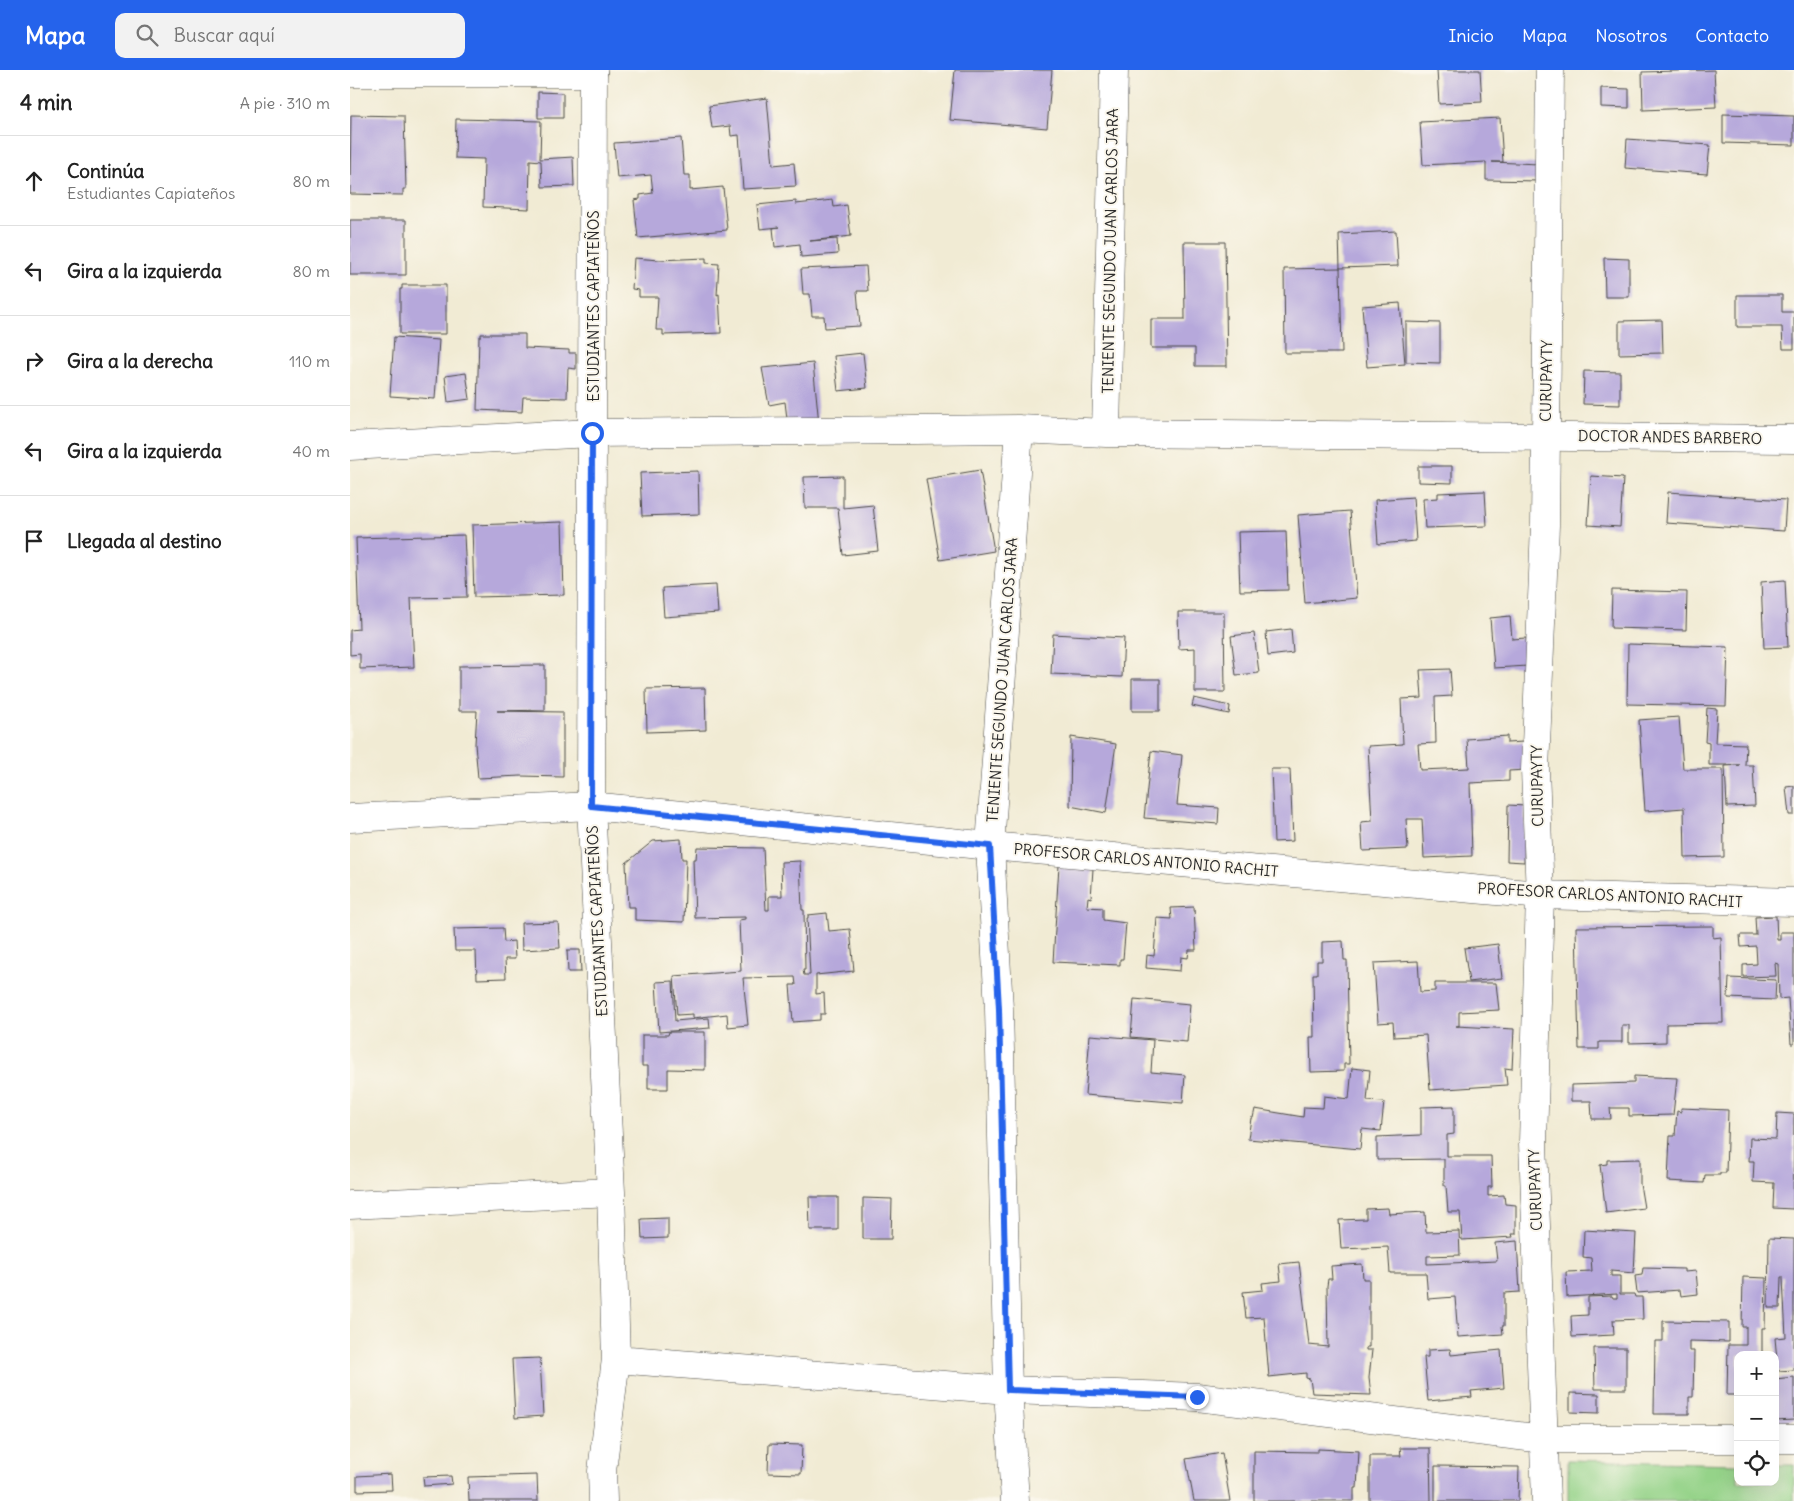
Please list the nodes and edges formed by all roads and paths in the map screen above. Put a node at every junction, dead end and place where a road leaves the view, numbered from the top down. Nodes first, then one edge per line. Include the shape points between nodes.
1 (1114, 70) edge
2 (1550, 70) edge
3 (593, 71) edge
4 (350, 73) edge
5 (1019, 429) junction
6 (592, 433) junction
7 (1106, 433) junction
8 (1546, 436) junction
9 (1794, 439) edge
10 (350, 446) edge
11 (591, 806) junction
12 (350, 818) edge
13 (990, 846) junction
14 (1540, 895) junction
15 (1794, 902) edge
16 (611, 1192) junction
17 (350, 1205) edge
18 (616, 1359) junction
19 (1008, 1390) junction
20 (1544, 1439) junction
21 (1734, 1439) edge
22 (1779, 1439) edge
23 (1794, 1439) edge
24 (603, 1501) edge
25 (1015, 1501) edge
26 (1546, 1501) edge

1 - 7 street, TENIENTE SEGUNDO JUAN CARLOS JARA
2 - 8 street, CURUPAYTY
3 - 4 street
3 - 6 street, ESTUDIANTES CAPIATEÑOS
5 - 6 street, DOCTOR ANDES BARBERO
5 - 7 street, DOCTOR ANDES BARBERO
5 - 13 street, TENIENTE SEGUNDO JUAN CARLOS JARA
6 - 10 street, DOCTOR ANDES BARBERO
6 - 11 street, ESTUDIANTES CAPIATEÑOS
7 - 8 street, DOCTOR ANDES BARBERO
8 - 9 street, DOCTOR ANDES BARBERO
8 - 14 street, CURUPAYTY via 1534,770
11 - 12 street, PROFESOR CARLOS ANTONIO RACHIT
11 - 13 street, PROFESOR CARLOS ANTONIO RACHIT
11 - 16 street, ESTUDIANTES CAPIATEÑOS
13 - 14 street, PROFESOR CARLOS ANTONIO RACHIT
13 - 19 street, TENIENTE SEGUNDO JUAN CARLOS JARA via 999,1009
14 - 15 street, PROFESOR CARLOS ANTONIO RACHIT
14 - 20 street, CURUPAYTY via 1533,1143
16 - 17 street
16 - 18 street, ESTUDIANTES CAPIATEÑOS
18 - 19 street
18 - 24 street, ESTUDIANTES CAPIATEÑOS via 602,1471
19 - 20 street via 1197,1397
19 - 25 street, TENIENTE SEGUNDO JUAN CARLOS JARA
20 - 21 street
20 - 26 street, CURUPAYTY
22 - 23 street

